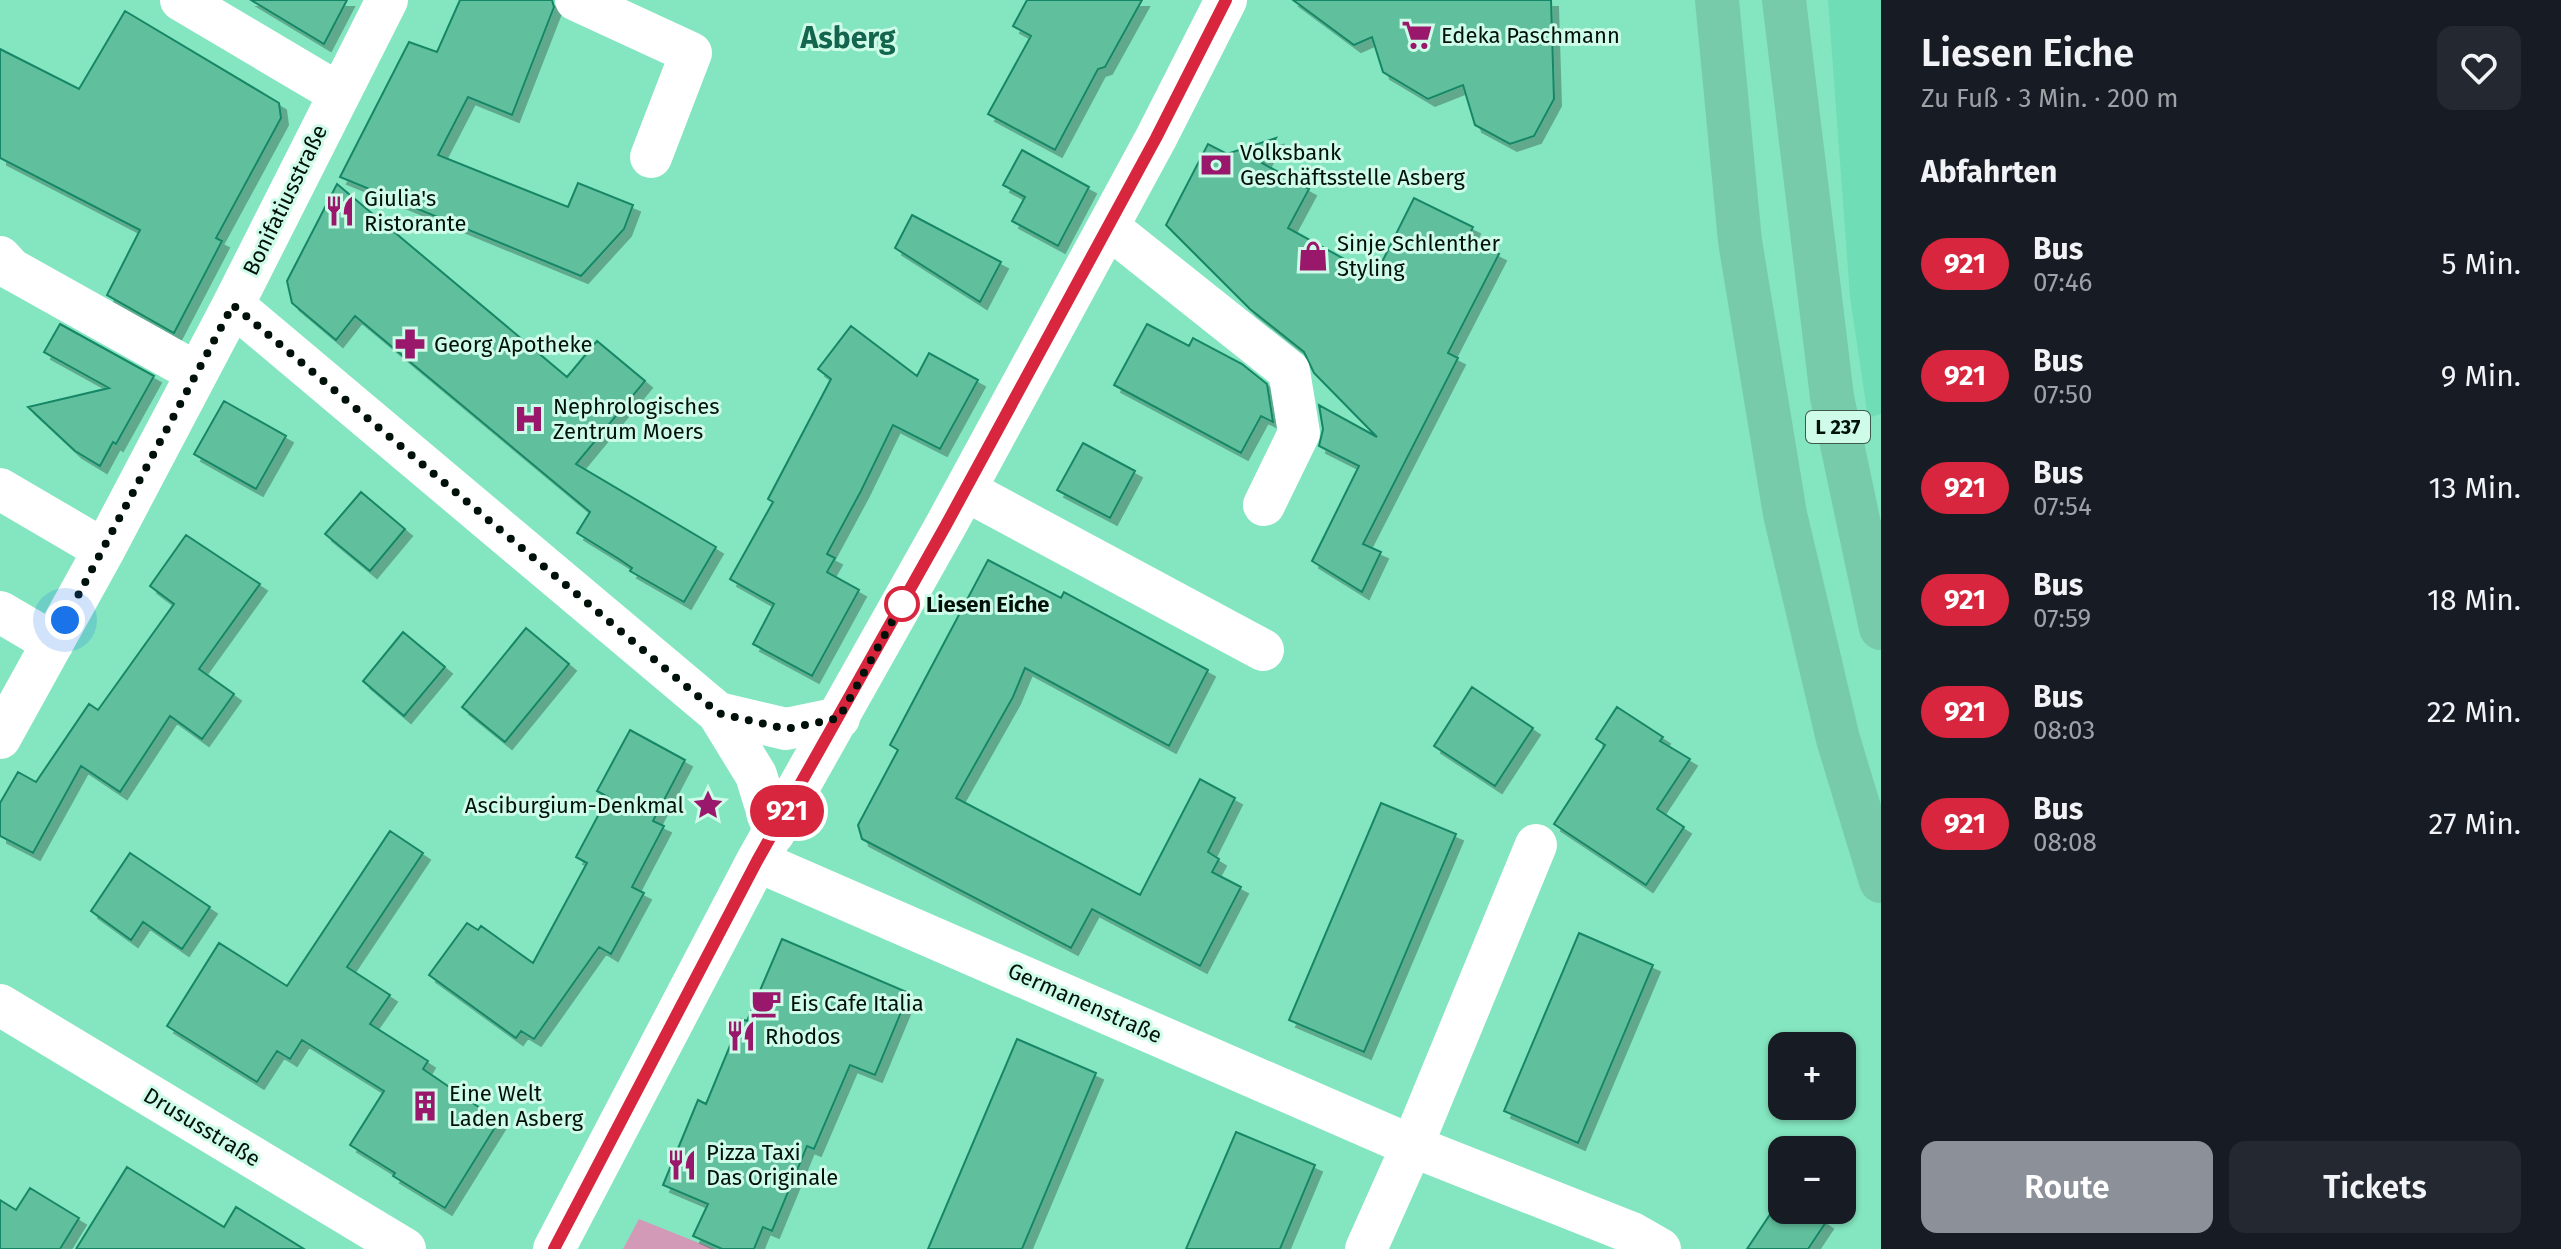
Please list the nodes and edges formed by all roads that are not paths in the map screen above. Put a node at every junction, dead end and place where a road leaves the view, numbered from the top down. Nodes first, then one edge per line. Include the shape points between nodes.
1 (181, 0) edge
2 (387, 0) edge
3 (576, 0) edge
4 (1226, 0) edge
5 (1717, 0) edge
6 (1784, 0) edge
7 (338, 93) junction
8 (651, 157) dead end
9 (1108, 227) junction
10 (0, 257) edge
11 (233, 305) junction
12 (197, 373) junction
13 (0, 489) edge
14 (965, 490) junction
15 (1264, 505) dead end
16 (104, 550) junction
17 (0, 612) edge
18 (1881, 628) edge
19 (53, 643) junction
20 (1263, 650) dead end
21 (718, 713) junction
22 (839, 718) junction
23 (0, 738) edge
24 (1536, 845) dead end
25 (766, 847) junction
26 (1881, 881) edge
27 (0, 1005) edge
28 (1412, 1146) junction
29 (405, 1249) edge
30 (554, 1249) edge
31 (1366, 1249) edge
32 (1660, 1249) edge

1 - 7 street
2 - 7 street, Bonifatiusstraße
3 - 8 street via 691,53
4 - 9 street
5 - 26 highway via 1740,241 1785,514 1838,739
6 - 18 highway, L 237 via 1832,397
7 - 11 street, Bonifatiusstraße
9 - 14 street
9 - 15 street via 1289,371 1299,433
10 - 12 street via 11,269
11 - 12 street, Bonifatiusstraße
11 - 21 street
12 - 16 street, Bonifatiusstraße
13 - 16 street
14 - 20 street
14 - 22 street
16 - 19 street, Bonifatiusstraße
17 - 19 street
19 - 23 street, Bonifatiusstraße
21 - 22 street via 786,729
21 - 25 street via 756,775
22 - 25 street
24 - 28 street
25 - 28 street, Germanenstraße
25 - 30 street
27 - 29 street, Drususstraße
28 - 31 street
28 - 32 street, Germanenstraße via 1632,1233

